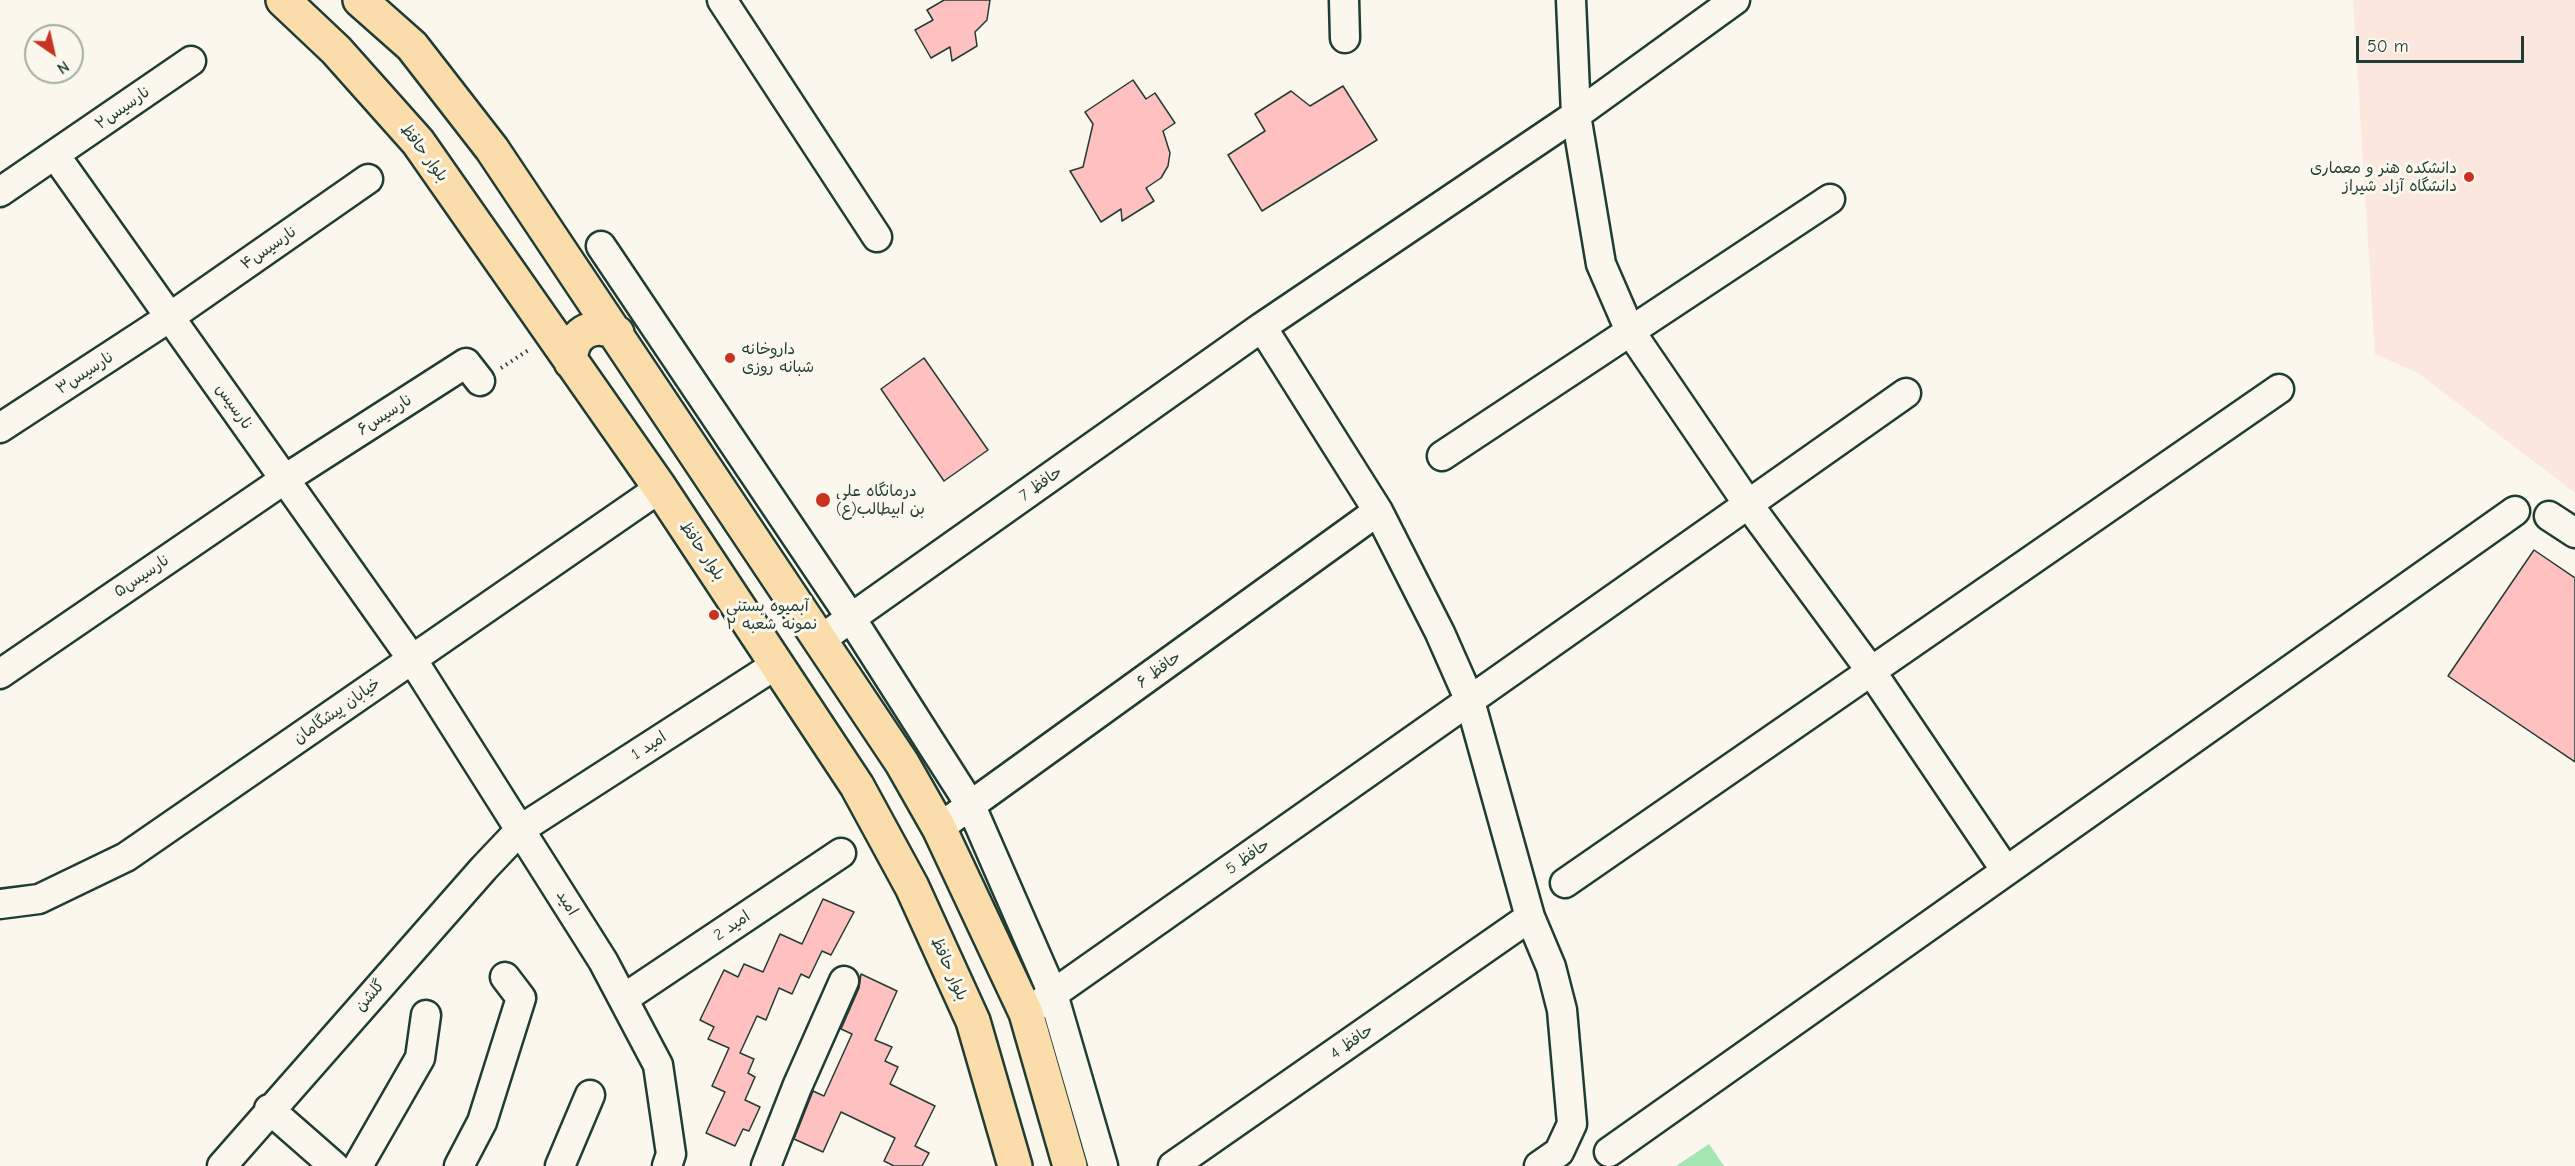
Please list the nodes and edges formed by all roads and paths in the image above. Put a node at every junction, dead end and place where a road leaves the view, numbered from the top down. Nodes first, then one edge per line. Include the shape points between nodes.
1 (283, 0) edge
2 (722, 0) edge
3 (1344, 0) edge
4 (1571, 0) edge
5 (1735, 0) edge
6 (364, 2) edge
7 (1345, 38) dead end
8 (192, 61) dead end
9 (1576, 115) junction
10 (55, 155) junction
11 (368, 178) dead end
12 (0, 192) edge
13 (1830, 199) dead end
14 (877, 237) dead end
15 (601, 246) dead end
16 (583, 283) junction
17 (170, 317) junction
18 (545, 322) junction
19 (1262, 327) junction
20 (1630, 331) junction
21 (616, 333) junction
22 (571, 362) junction
23 (480, 381) joint
24 (2279, 389) dead end
25 (1906, 393) dead end
26 (0, 428) edge
27 (729, 436) junction
28 (695, 455) junction
29 (1442, 456) dead end
30 (285, 479) junction
31 (660, 488) junction
32 (1748, 504) junction
33 (1378, 511) junction
34 (2515, 511) dead end
35 (2549, 516) dead end
36 (2575, 533) edge
37 (851, 618) junction
38 (820, 640) junction
39 (412, 659) junction
40 (777, 664) junction
41 (1871, 671) junction
42 (0, 674) edge
43 (1470, 701) junction
44 (971, 806) junction
45 (939, 828) junction
46 (521, 829) junction
47 (841, 853) dead end
48 (2006, 871) junction
49 (1565, 883) dead end
50 (0, 904) edge
51 (1530, 917) junction
52 (505, 977) dead end
53 (844, 981) dead end
54 (1053, 994) junction
55 (623, 999) junction
56 (1026, 1012) junction
57 (426, 1015) dead end
58 (590, 1095) dead end
59 (269, 1109) junction
60 (1609, 1152) dead end
61 (1549, 1159) edge
62 (775, 1163) edge
63 (222, 1166) edge
64 (333, 1166) edge
65 (358, 1166) edge
66 (459, 1166) edge
67 (560, 1166) edge
68 (667, 1166) edge
69 (1015, 1166) edge
70 (1070, 1166) edge
71 (1103, 1166) edge
72 (1173, 1166) edge

1 - 18 main road, بلوار حافظ via 336,50 418,142
2 - 14 street
3 - 7 street
4 - 9 street
5 - 9 street, حافظ 7
6 - 16 main road via 412,46 492,149
8 - 10 street, نارسیس۲
9 - 19 street, حافظ 7
9 - 20 street via 1601,264
10 - 12 street, نارسیس۲
10 - 17 street, نارسیس
11 - 17 street, نارسیس۴
13 - 20 street
15 - 27 street
16 - 18 main road via 573,306 561,313 548,314
16 - 21 main road
17 - 26 street, نارسیس۳
17 - 30 street, نارسیس
18 - 22 main road, بلوار حافظ
18 - 23 path
19 - 33 street
19 - 37 street, حافظ 7
20 - 29 street
20 - 32 street
21 - 22 main road via 600,327 584,331 572,345
21 - 28 main road
22 - 31 main road, بلوار حافظ
23 - 30 street, نارسیس۶ via 466,363
24 - 41 street
25 - 32 street, حافظ 5
27 - 28 street
27 - 37 street
28 - 38 main road
30 - 39 street, نارسیس
30 - 42 street, نارسیس۵
31 - 39 street, خیابان پیشگامان
31 - 40 main road, بلوار حافظ
32 - 41 street
32 - 43 street, حافظ 5
33 - 43 street
33 - 44 street, حافظ ۶
34 - 48 street
35 - 36 street
37 - 38 street, حافظ 7
37 - 44 street
38 - 45 main road via 902,763
39 - 46 street, امید
39 - 50 street, خیابان پیشگامان via 126,857 39,899
40 - 46 street, امید 1
40 - 69 main road, بلوار حافظ via 857,786 912,887 973,1021
41 - 48 street
41 - 49 street
43 - 51 street
43 - 54 street, حافظ 5
44 - 45 street, حافظ ۶
44 - 54 street
45 - 56 main road
46 - 55 street, امید
46 - 59 street, گلشن
47 - 55 street, امید 2
48 - 60 street
51 - 61 street via 1551,967 1562,1010 1572,1124
51 - 72 street, حافظ 4
52 - 66 street via 521,998 482,1122
53 - 62 street via 797,1087
54 - 56 street, حافظ 5
54 - 71 street
55 - 68 street, امید via 658,1065 671,1154
56 - 70 main road
57 - 65 street via 420,1058
58 - 67 street
59 - 63 street, گلشن
59 - 64 street

